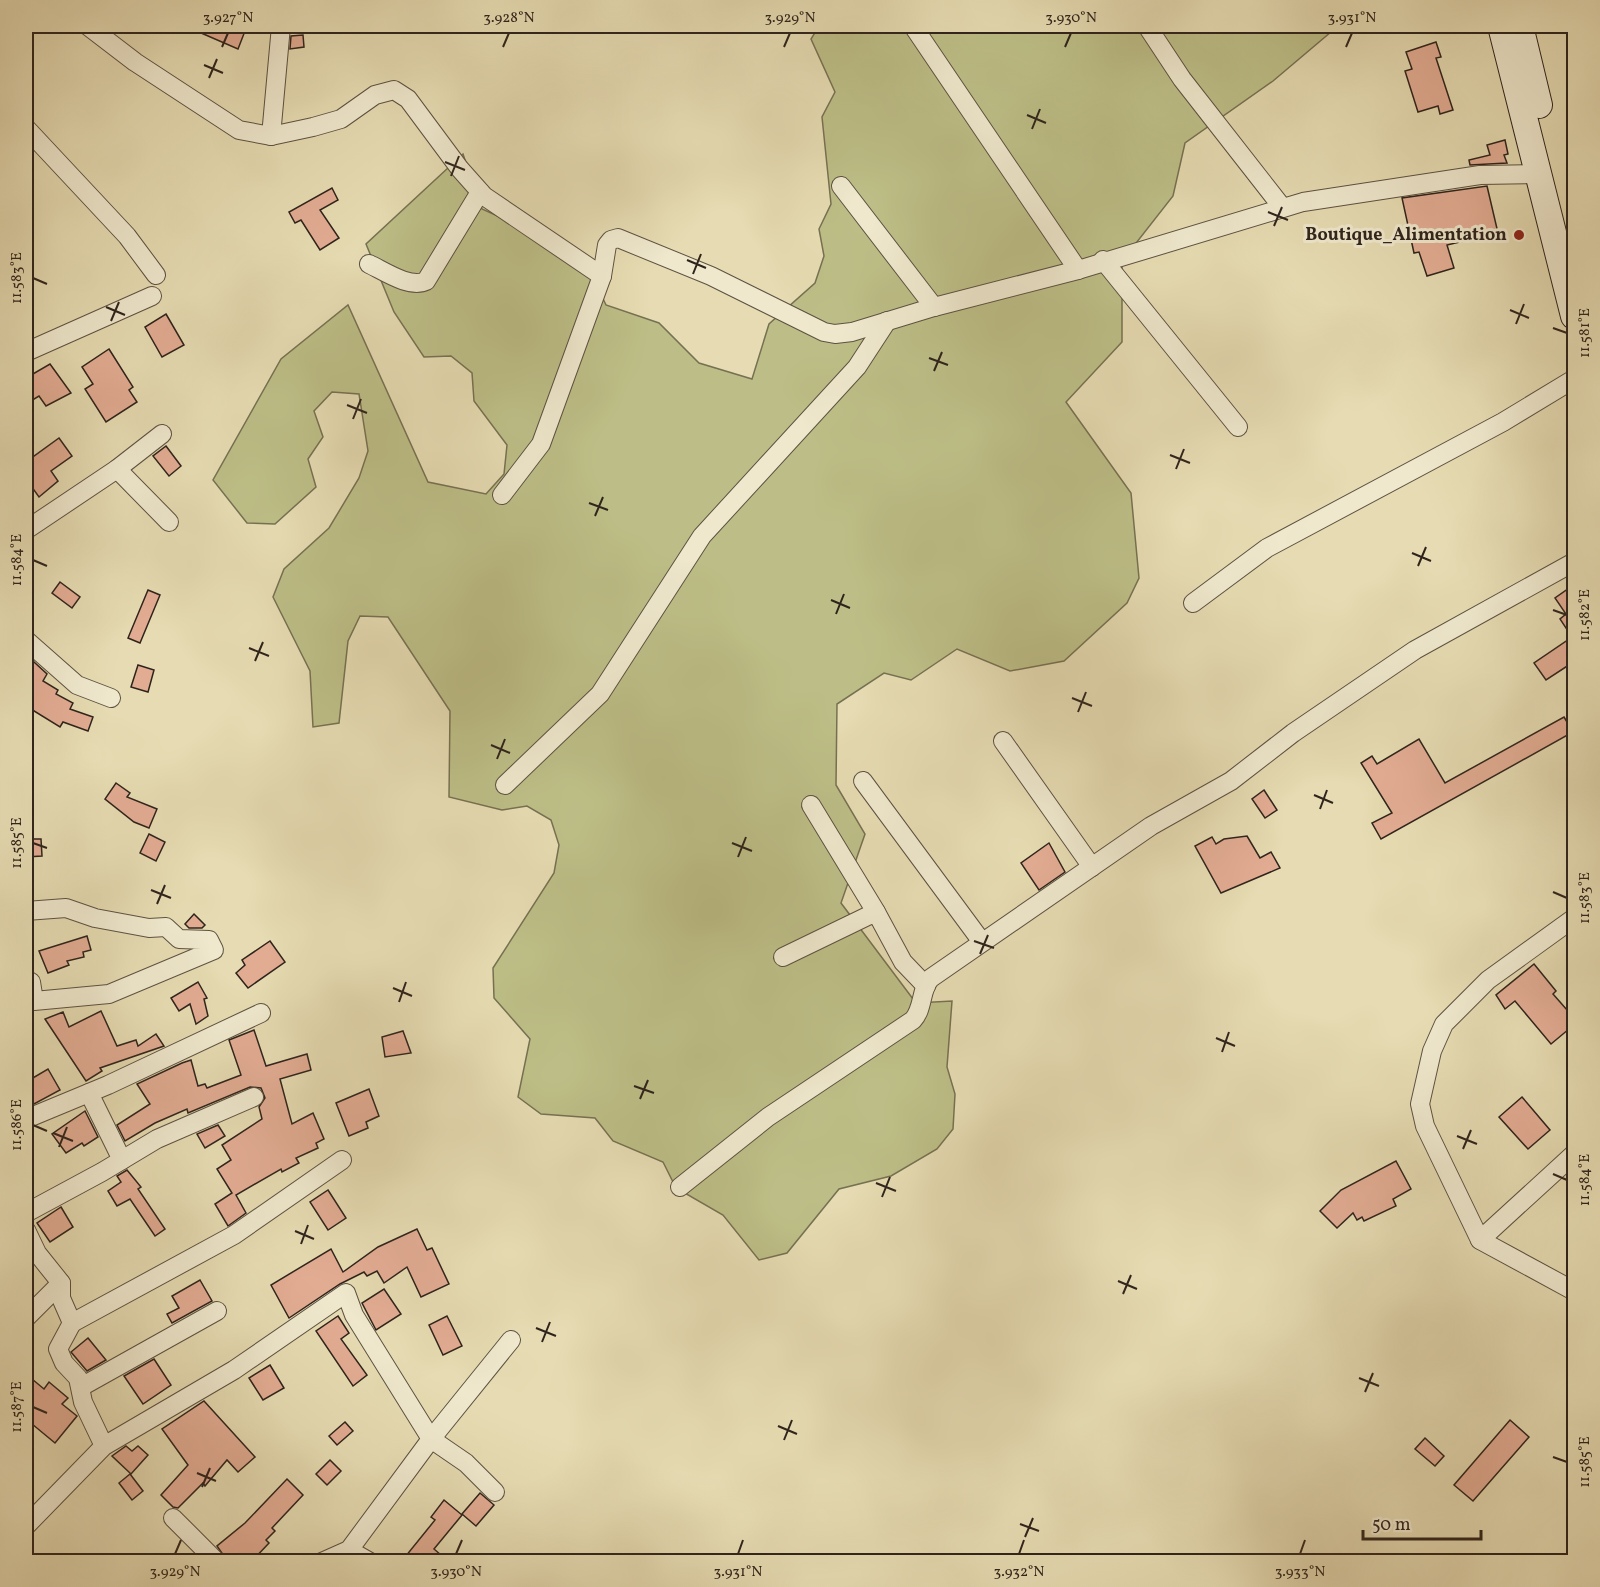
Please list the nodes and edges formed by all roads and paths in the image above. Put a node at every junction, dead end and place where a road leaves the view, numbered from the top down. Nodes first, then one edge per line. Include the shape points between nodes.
1 (88, 26) edge
2 (281, 26) edge
3 (913, 26) edge
4 (1147, 26) edge
5 (1501, 26) edge
6 (1520, 26) edge
7 (26, 128) edge
8 (271, 136) junction
9 (1539, 174) junction
10 (841, 186) dead end
11 (480, 192) junction
12 (1282, 207) junction
13 (1575, 254) edge
14 (1103, 260) junction
15 (369, 264) dead end
16 (1078, 270) junction
17 (156, 275) dead end
18 (602, 276) junction
19 (152, 296) dead end
20 (934, 307) junction
21 (1575, 316) edge
22 (887, 321) junction
23 (26, 352) edge
24 (1575, 379) edge
25 (1238, 427) dead end
26 (162, 434) dead end
27 (117, 469) junction
28 (502, 495) dead end
29 (169, 522) dead end
30 (26, 530) edge
31 (1575, 562) edge
32 (1193, 603) dead end
33 (26, 640) edge
34 (111, 698) dead end
35 (1003, 741) dead end
36 (863, 782) dead end
37 (504, 785) dead end
38 (811, 805) dead end
39 (1092, 867) junction
40 (26, 911) edge
41 (876, 912) junction
42 (1575, 918) edge
43 (982, 942) junction
44 (783, 957) dead end
45 (26, 982) edge
46 (926, 986) junction
47 (261, 1013) dead end
48 (89, 1093) junction
49 (254, 1097) dead end
50 (26, 1119) edge
51 (1575, 1154) edge
52 (122, 1160) junction
53 (342, 1160) dead end
54 (680, 1187) dead end
55 (26, 1213) edge
56 (26, 1230) edge
57 (1480, 1240) junction
58 (61, 1283) junction
59 (1575, 1292) edge
60 (218, 1311) dead end
61 (26, 1318) edge
62 (72, 1323) junction
63 (511, 1340) dead end
64 (81, 1387) junction
65 (432, 1439) junction
66 (104, 1446) junction
67 (495, 1492) dead end
68 (173, 1518) dead end
69 (26, 1526) edge
70 (349, 1550) junction
71 (217, 1562) edge
72 (322, 1562) edge
73 (370, 1562) edge

1 - 8 street via 238,130
2 - 8 street
3 - 16 street
4 - 12 street via 1182,80
5 - 9 main road
6 - 13 main road
7 - 17 street via 127,236
8 - 11 street via 341,119 375,95 394,90 408,99
9 - 12 street via 1480,175
9 - 21 main road
10 - 20 street
11 - 15 street via 420,285
11 - 18 street
12 - 14 street
14 - 16 street
14 - 25 street
16 - 20 street
18 - 22 street via 607,245 618,238 711,276 824,332 852,332
18 - 28 street via 542,444
19 - 23 street
20 - 22 street
22 - 37 street via 857,367 702,536 600,694
24 - 32 street via 1503,422 1267,548
26 - 27 street
27 - 29 street
27 - 30 street
31 - 39 street via 1415,650 1293,733 1231,781 1151,826
33 - 34 street via 77,685
35 - 39 street
36 - 43 street
38 - 41 street
39 - 43 street
40 - 45 street via 66,908 95,918 166,927 179,939 209,940 214,950 109,994 34,1001 31,982
41 - 44 street
41 - 46 street via 903,962
42 - 57 street via 1488,980 1444,1024 1432,1051 1420,1104 1425,1126
43 - 46 street via 931,978
46 - 54 street via 913,1020 768,1117
47 - 48 street
48 - 50 street
48 - 52 street
49 - 52 street via 157,1139
51 - 57 street
52 - 55 street
53 - 62 street via 234,1235
56 - 58 street via 37,1253
57 - 59 street
58 - 61 street
58 - 62 street via 61,1298
60 - 64 street
62 - 64 street via 57,1349
63 - 65 street
64 - 66 street via 83,1402
65 - 66 street via 354,1315 346,1293 234,1370
65 - 67 street via 466,1462
65 - 70 street
66 - 69 street
68 - 71 street
70 - 72 street
70 - 73 street

